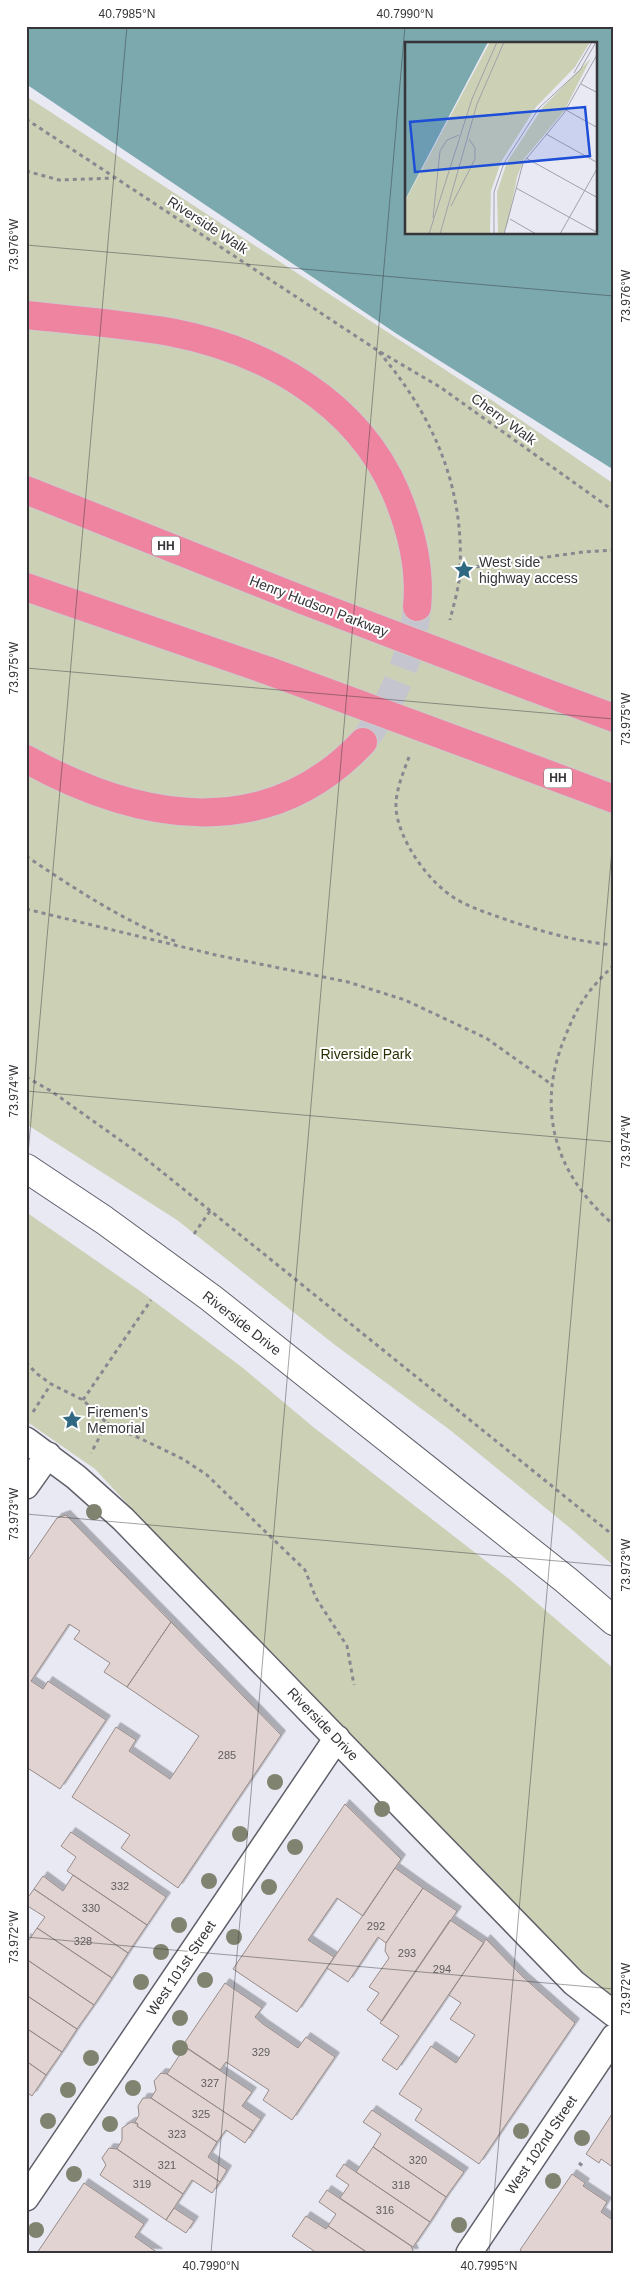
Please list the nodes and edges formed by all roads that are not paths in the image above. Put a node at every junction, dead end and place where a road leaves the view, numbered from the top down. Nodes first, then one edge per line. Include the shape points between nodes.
1 (26, 315) edge
2 (26, 490) edge
3 (26, 587) edge
4 (418, 607) tunnel mouth
5 (614, 718) edge
6 (363, 742) tunnel mouth
7 (26, 759) edge
8 (614, 799) edge
9 (26, 1168) edge
10 (26, 1440) edge
11 (48, 1455) junction
12 (26, 1486) edge
13 (614, 1621) edge
14 (337, 1738) junction
15 (614, 2014) edge
16 (614, 2037) edge
17 (26, 2198) edge
18 (469, 2253) edge

1 - 4 highway via 131,327 204,341 267,364 339,410 375,455 391,481 404,513 412,540
2 - 5 highway, Henry Hudson Parkway / HH, bridge via 305,601
3 - 8 highway, HH, bridge via 269,671
6 - 7 highway via 342,762 298,792 239,811 210,813 178,812 117,798
9 - 13 main road, Riverside Drive via 217,1304
10 - 11 street, Riverside Drive
11 - 12 street
11 - 14 street, Riverside Drive via 123,1519
14 - 15 street, Riverside Drive via 574,1983
14 - 17 street, West 101st Street
16 - 18 street, West 102nd Street

